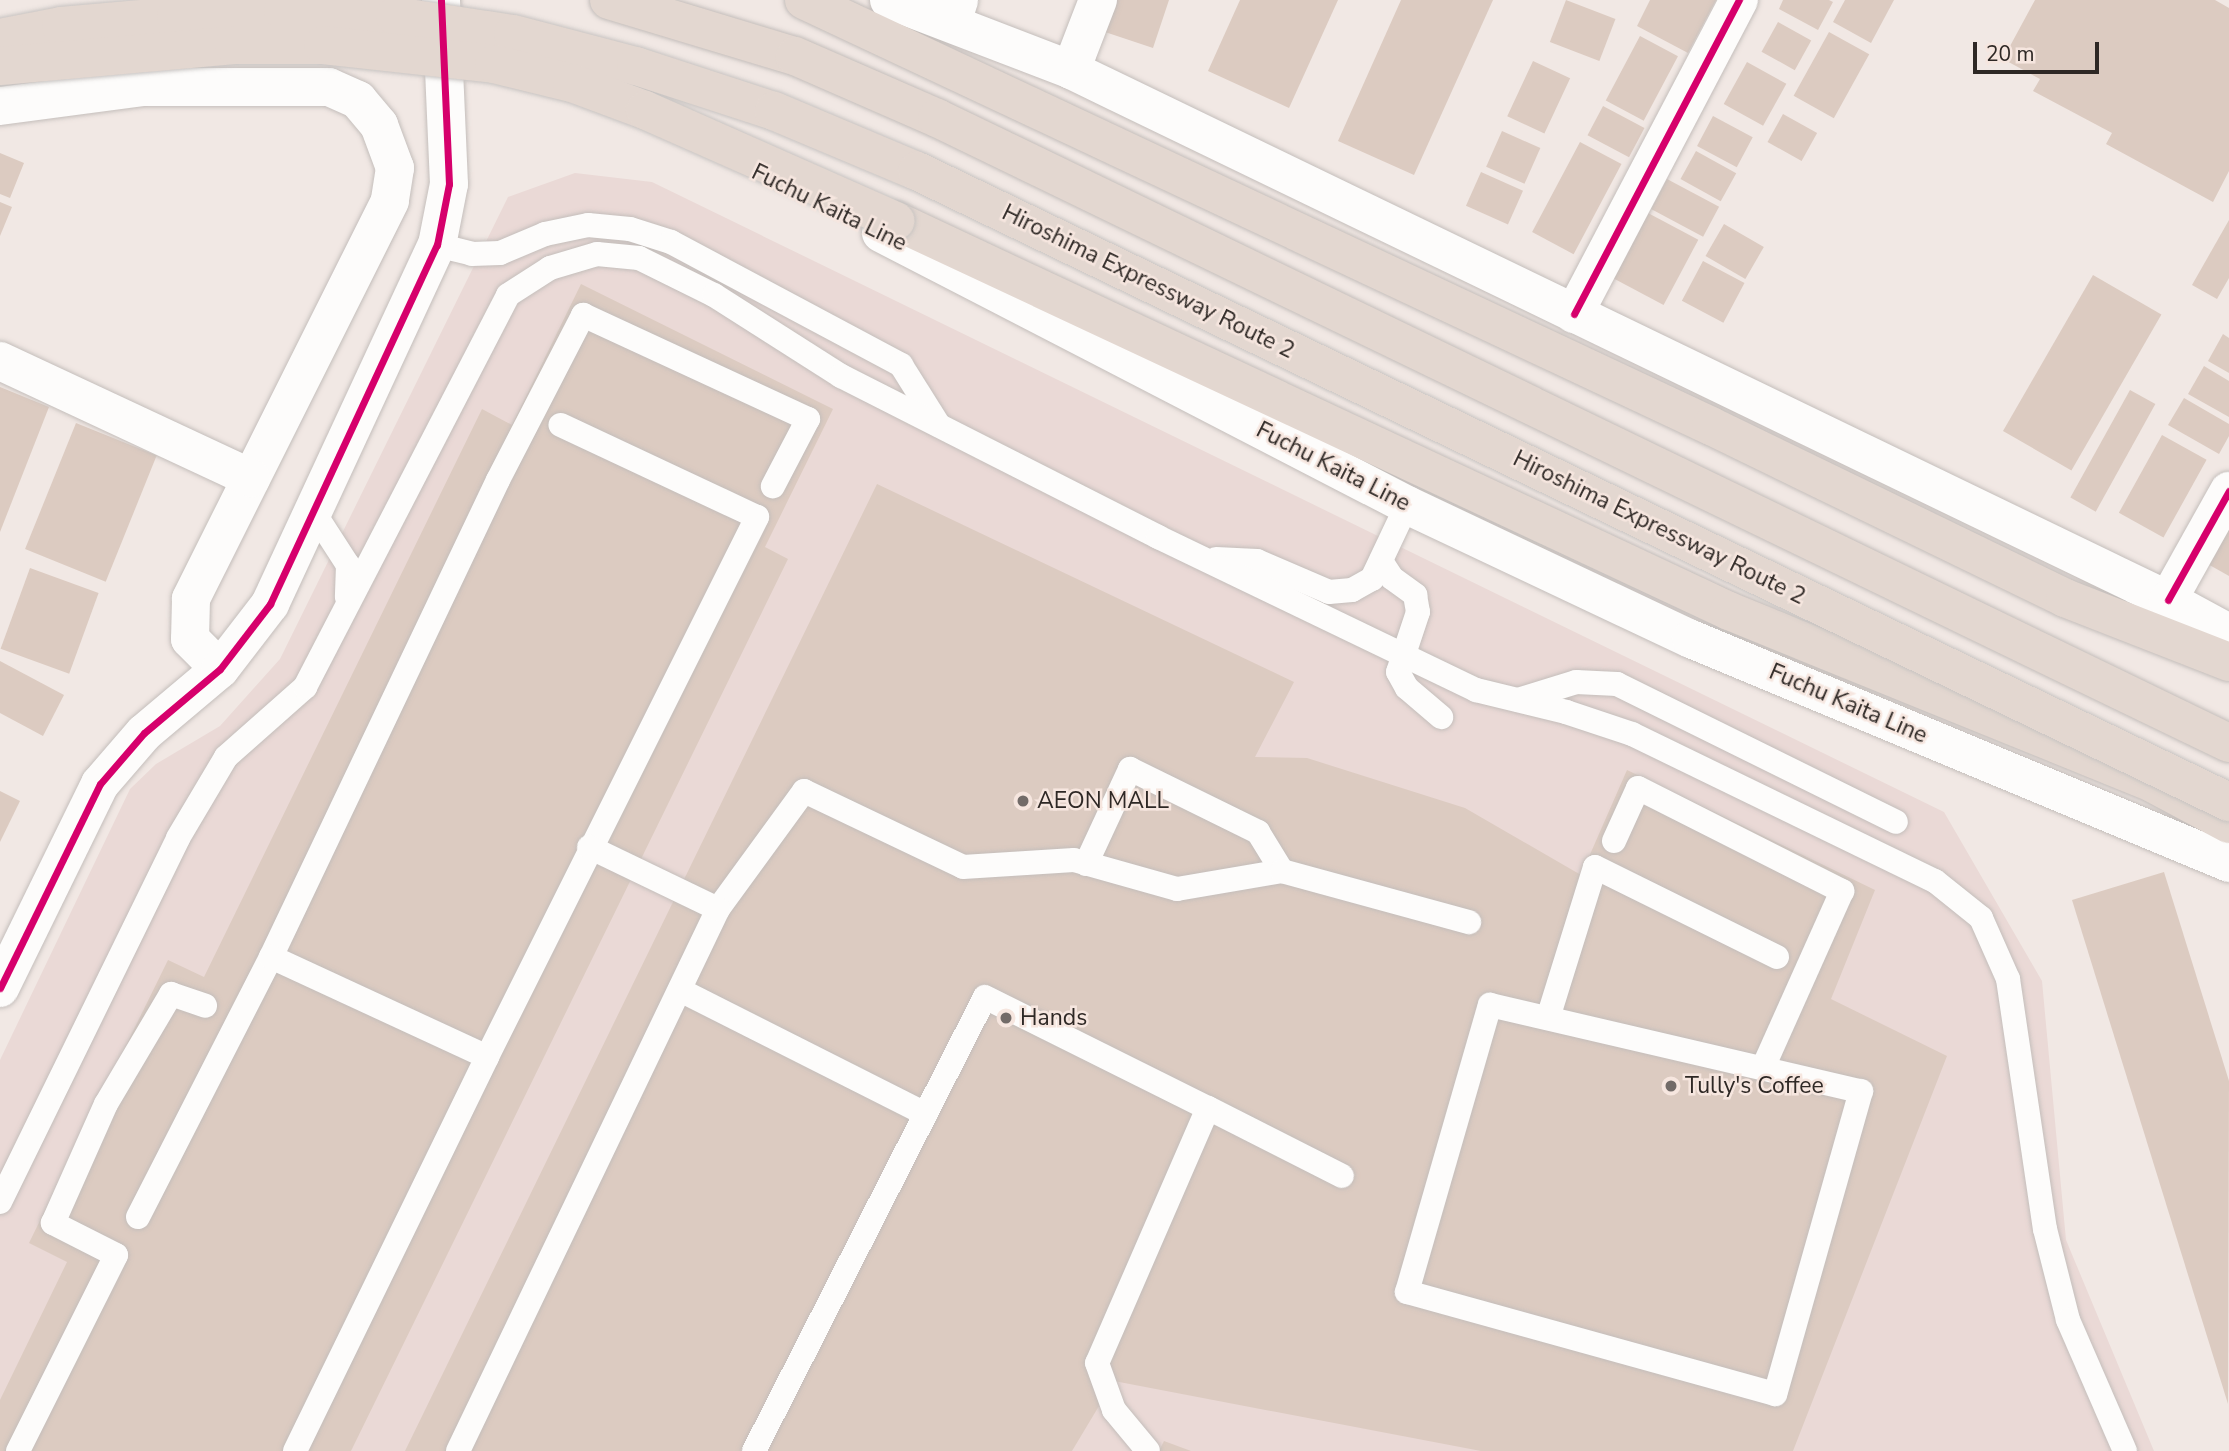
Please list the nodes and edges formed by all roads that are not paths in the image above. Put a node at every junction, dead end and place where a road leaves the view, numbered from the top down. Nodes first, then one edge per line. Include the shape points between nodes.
1 (441, 0) edge
2 (609, 0) edge
3 (804, 0) edge
4 (889, 0) edge
5 (1098, 0) edge
6 (1739, 0) edge
7 (955, 11) edge
8 (0, 37) edge
9 (0, 66) edge
10 (443, 67) junction
11 (1070, 70) junction
12 (0, 106) edge
13 (437, 245) junction
14 (1574, 314) junction
15 (0, 361) edge
16 (561, 425) dead end
17 (938, 425) junction
18 (251, 478) junction
19 (773, 486) dead end
20 (2229, 491) edge
21 (1407, 505) junction
22 (313, 511) junction
23 (1201, 558) junction
24 (1381, 561) junction
25 (2168, 600) junction
26 (347, 605) junction
27 (2229, 633) edge
28 (1401, 654) junction
29 (2229, 662) edge
30 (220, 669) junction
31 (1518, 700) junction
32 (1441, 718) dead end
33 (2229, 743) edge
34 (2229, 802) edge
35 (1896, 822) dead end
36 (2229, 824) edge
37 (1614, 841) dead end
38 (589, 847) junction
39 (2229, 863) edge
40 (1086, 864) junction
41 (1282, 871) junction
42 (718, 909) junction
43 (1469, 922) dead end
44 (271, 957) junction
45 (1777, 957) dead end
46 (0, 988) edge
47 (680, 990) junction
48 (205, 1006) dead end
49 (1548, 1018) junction
50 (487, 1057) junction
51 (1763, 1068) junction
52 (1208, 1108) junction
53 (925, 1114) junction
54 (1342, 1175) dead end
55 (0, 1202) edge
56 (138, 1217) dead end
57 (18, 1451) edge
58 (295, 1451) edge
59 (458, 1451) edge
60 (754, 1451) edge
61 (1148, 1451) edge
62 (2125, 1451) edge

1 - 10 main road
2 - 33 highway via 795,56 937,118
3 - 29 highway via 2065,598
4 - 7 main road
5 - 11 main road
6 - 14 main road
7 - 11 main road
8 - 34 highway, Hiroshima Expressway Route 2, bridge via 61,26 176,16 283,11 395,16 513,34 636,66 774,111 930,177
9 - 36 highway, bridge via 153,50 323,45 494,64 572,83 645,110 896,221 1729,611 2154,784
10 - 13 main road via 449,184
10 - 21 main road, Fuchu Kaita Line via 552,89 627,112 689,140 870,227
11 - 14 main road
12 - 18 main road via 142,87 329,87 358,100 380,125 394,168 390,201
13 - 17 lane via 472,254 500,253 545,234 588,225 630,229 671,242 901,365
13 - 22 main road
14 - 25 main road
15 - 18 main road
16 - 38 lane via 757,517
17 - 23 lane
17 - 26 lane via 841,376 713,295 639,258 597,254 550,268 508,295
18 - 30 main road via 191,599 190,639
19 - 44 lane via 808,419 583,315 498,480
20 - 25 main road
21 - 24 lane
21 - 39 main road, Fuchu Kaita Line via 1690,639
22 - 26 lane via 348,565
22 - 30 main road via 270,604
23 - 24 lane via 1257,561 1329,592 1352,590 1372,579
23 - 28 lane
24 - 28 lane via 1392,578 1415,595 1418,612
25 - 27 main road
26 - 55 lane via 305,687 226,757 178,838
28 - 31 lane via 1476,690
28 - 32 lane via 1398,672 1407,688
30 - 46 main road via 144,733 100,783
31 - 35 lane via 1577,682 1617,684
31 - 62 lane via 1632,734 1935,881 1982,918 2008,979 2045,1228 2068,1320
37 - 51 lane via 1638,788 1842,891
38 - 42 lane
38 - 50 lane
40 - 41 lane via 1177,889
40 - 41 lane via 1130,769 1258,832
40 - 42 lane via 1074,860 963,867 804,791
41 - 43 lane
42 - 47 lane
44 - 50 lane
44 - 56 lane
45 - 49 lane via 1595,867
47 - 53 lane
47 - 59 lane
48 - 57 lane via 172,994 106,1104 53,1223 116,1255
49 - 51 lane
49 - 51 lane via 1490,1005 1408,1292 1775,1394 1861,1091
50 - 58 lane
52 - 53 lane via 985,997
52 - 54 lane
52 - 61 lane via 1097,1363 1114,1410
53 - 60 lane

